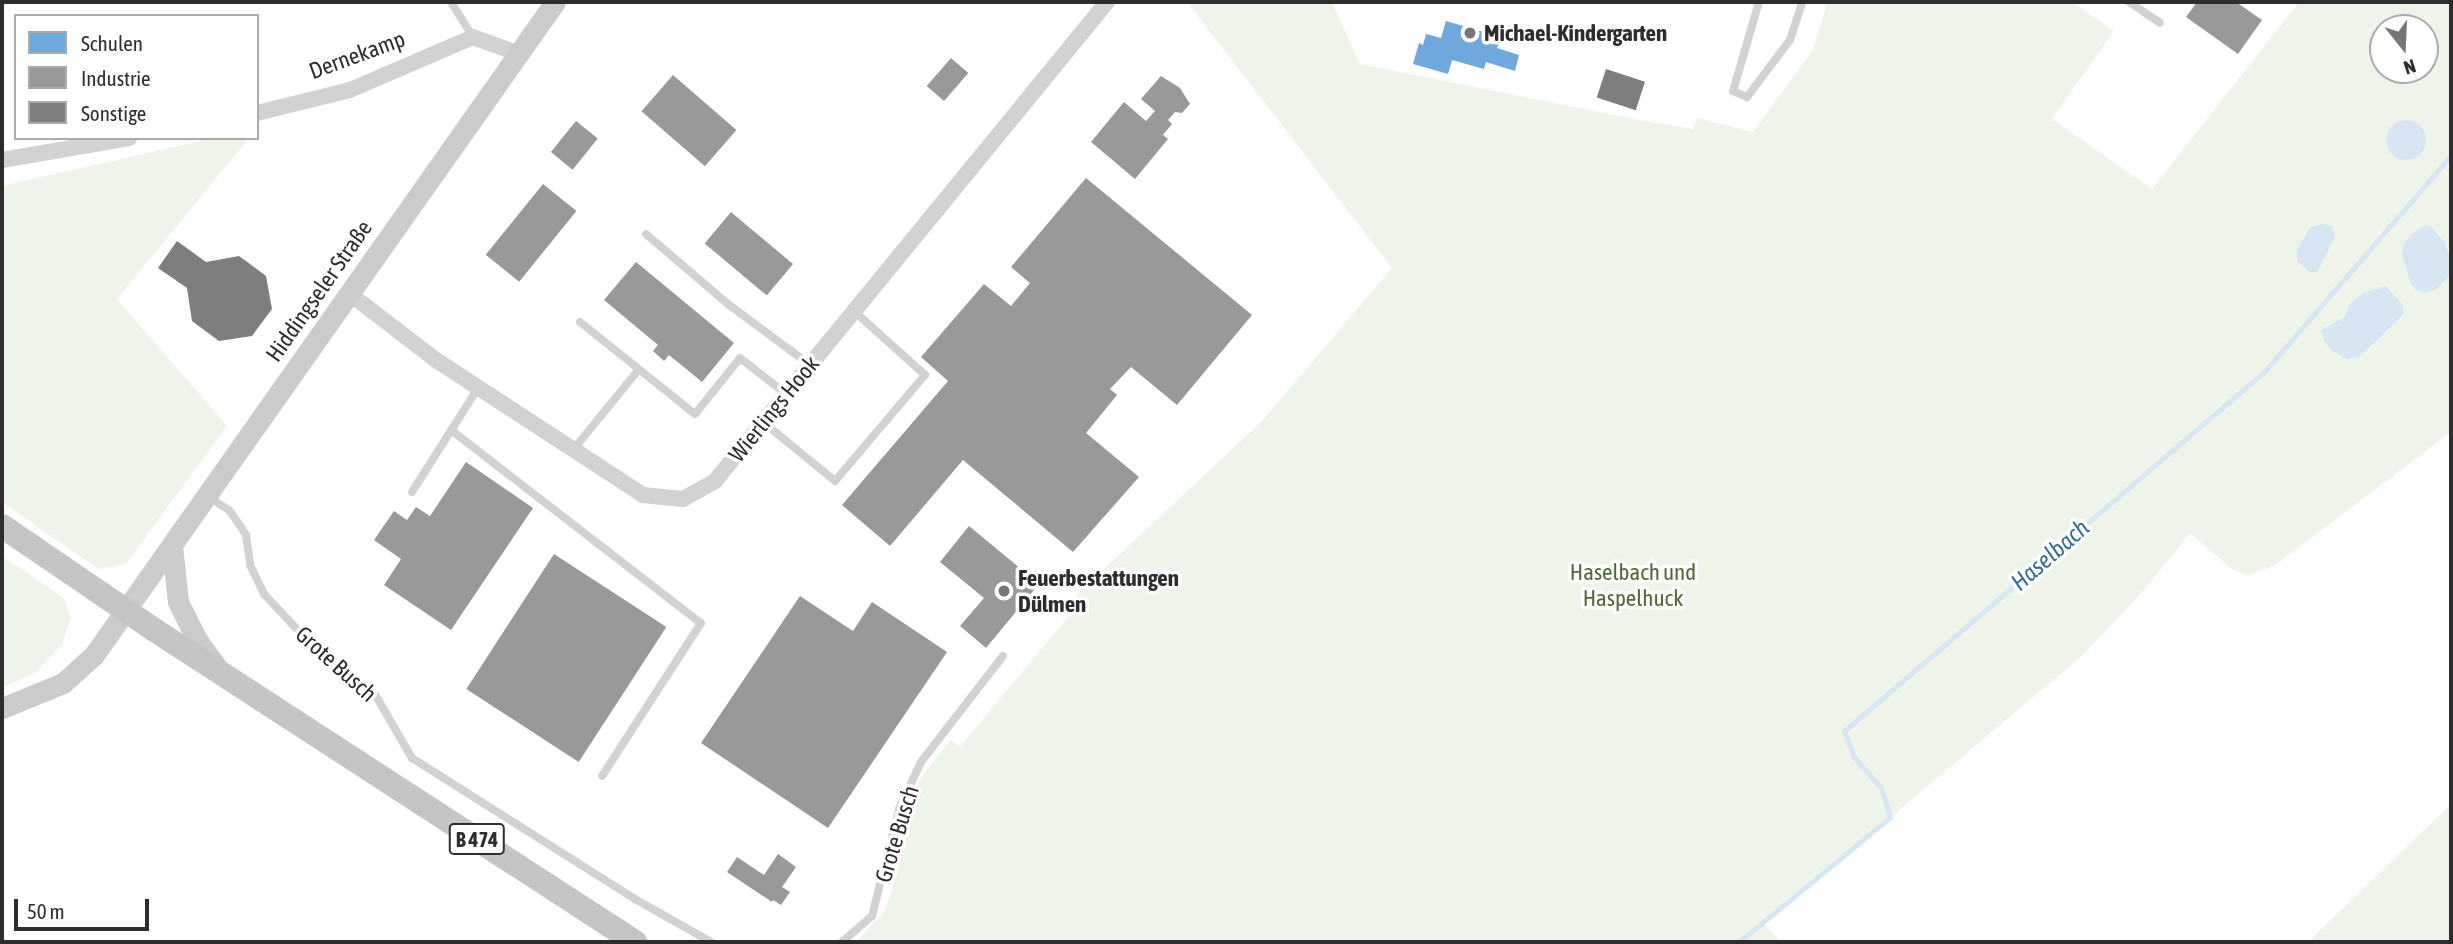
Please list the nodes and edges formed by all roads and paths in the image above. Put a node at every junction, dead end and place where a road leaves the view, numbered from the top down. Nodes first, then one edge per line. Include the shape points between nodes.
1 (451, 2) edge
2 (555, 2) edge
3 (1107, 2) edge
4 (1759, 2) edge
5 (1802, 2) edge
6 (2129, 2) edge
7 (2160, 23) dead end
8 (473, 37) junction
9 (517, 53) junction
10 (259, 112) edge
11 (117, 140) edge
12 (2, 160) edge
13 (646, 234) dead end
14 (350, 294) junction
15 (854, 311) junction
16 (580, 323) dead end
17 (810, 365) junction
18 (639, 369) junction
19 (478, 388) junction
20 (786, 394) junction
21 (763, 422) junction
22 (451, 430) junction
23 (573, 450) junction
24 (412, 492) dead end
25 (205, 495) junction
26 (2, 526) edge
27 (173, 545) junction
28 (126, 611) junction
29 (1003, 656) dead end
30 (220, 672) junction
31 (2, 708) edge
32 (602, 776) dead end
33 (635, 942) edge
34 (711, 942) edge
35 (842, 942) edge

1 - 8 lane
2 - 9 street, Hiddingseler Straße
3 - 15 street, Wierlings Hook
4 - 5 lane via 1733,91 1747,97 1790,40
6 - 7 lane
8 - 9 street
8 - 10 street, Dernekamp via 349,90
9 - 14 street, Hiddingseler Straße
11 - 12 street
13 - 17 lane via 728,304
14 - 19 street, Wierlings Hook
14 - 25 street, Hiddingseler Straße
15 - 17 street, Wierlings Hook
15 - 21 lane via 925,375 835,481
16 - 18 lane
17 - 20 street, Wierlings Hook
18 - 20 lane via 695,414 740,358
18 - 23 lane
19 - 22 lane
19 - 23 street, Wierlings Hook
20 - 21 street, Wierlings Hook
21 - 23 street, Wierlings Hook via 715,481 683,499 643,495
22 - 24 lane
22 - 32 lane via 701,623
25 - 27 street, Hiddingseler Straße
25 - 34 lane, Grote Busch via 230,511 246,535 250,565 264,594 322,656 376,696 412,758
26 - 28 main road, B 474
27 - 28 street, Hiddingseler Straße
27 - 30 street via 178,602
28 - 30 main road, B 474
28 - 31 street via 94,655 63,682
29 - 35 lane, Grote Busch via 920,762 899,809 873,916
30 - 33 main road, B 474

